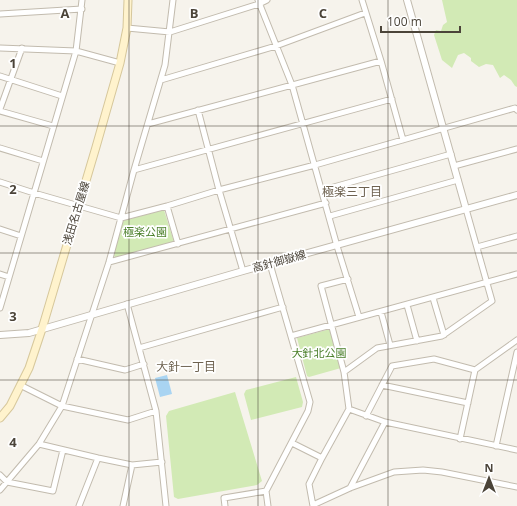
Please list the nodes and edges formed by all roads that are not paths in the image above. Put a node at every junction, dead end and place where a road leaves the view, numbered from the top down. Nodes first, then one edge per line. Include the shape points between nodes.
1 (82, 0) edge
2 (128, 0) edge
3 (173, 0) edge
4 (267, 0) edge
5 (362, 0) edge
6 (407, 0) edge
7 (259, 2) edge
8 (82, 9) junction
9 (366, 13) junction
10 (0, 14) edge
11 (127, 28) junction
12 (170, 32) junction
13 (276, 46) junction
14 (0, 48) edge
15 (22, 48) junction
16 (76, 51) junction
17 (381, 61) junction
18 (120, 62) junction
19 (0, 76) edge
20 (11, 79) junction
21 (161, 80) junction
22 (292, 85) junction
23 (62, 96) junction
24 (392, 99) junction
25 (0, 110) edge
26 (198, 110) junction
27 (517, 110) edge
28 (148, 124) junction
29 (303, 124) junction
30 (53, 126) junction
31 (443, 128) junction
32 (403, 140) junction
33 (0, 148) edge
34 (517, 149) edge
35 (209, 150) junction
36 (451, 154) junction
37 (42, 161) junction
38 (315, 165) junction
39 (454, 166) junction
40 (134, 170) junction
41 (458, 180) junction
42 (0, 182) edge
43 (219, 190) junction
44 (323, 190) junction
45 (34, 193) junction
46 (517, 195) edge
47 (326, 203) junction
48 (78, 206) junction
49 (167, 206) junction
50 (466, 209) junction
51 (330, 216) junction
52 (121, 218) junction
53 (0, 229) edge
54 (231, 229) junction
55 (21, 236) junction
56 (517, 236) edge
57 (178, 244) junction
58 (337, 246) junction
59 (478, 247) junction
60 (109, 262) junction
61 (270, 264) junction
62 (243, 271) junction
63 (0, 274) edge
64 (517, 274) edge
65 (9, 278) junction
66 (348, 279) junction
67 (487, 283) junction
68 (433, 298) junction
69 (0, 304) edge
70 (127, 304) junction
71 (407, 305) junction
72 (283, 307) junction
73 (381, 312) junction
74 (92, 315) junction
75 (359, 317) junction
76 (331, 325) junction
77 (42, 329) junction
78 (0, 335) edge
79 (444, 335) junction
80 (292, 336) junction
81 (517, 340) edge
82 (418, 341) junction
83 (390, 345) junction
84 (139, 348) junction
85 (517, 352) edge
86 (77, 359) junction
87 (144, 364) junction
88 (475, 370) junction
89 (344, 372) junction
90 (20, 385) junction
91 (382, 385) junction
92 (468, 403) junction
93 (62, 406) junction
94 (349, 409) junction
95 (156, 411) junction
96 (366, 416) junction
97 (0, 418) edge
98 (385, 422) junction
99 (460, 439) junction
100 (292, 443) junction
101 (39, 444) junction
102 (496, 446) junction
103 (63, 450) junction
104 (517, 450) edge
105 (98, 458) junction
106 (322, 458) junction
107 (162, 462) junction
108 (132, 465) junction
109 (0, 475) edge
110 (8, 482) junction
111 (517, 486) edge
112 (350, 488) junction
113 (0, 490) edge
114 (266, 491) junction
115 (79, 506) edge
116 (123, 506) edge
117 (166, 506) edge
118 (225, 506) edge
119 (268, 506) edge
120 (313, 506) edge

1 - 8 street
2 - 11 main road, 浅田名古屋線
3 - 12 street
4 - 7 street
5 - 9 street
6 - 31 street
7 - 12 street
7 - 13 street
8 - 10 street
8 - 16 street
9 - 13 street
9 - 17 street
11 - 12 street
11 - 18 main road, 浅田名古屋線
12 - 21 street
13 - 21 street
13 - 22 street
14 - 15 street
15 - 16 street
15 - 20 street
16 - 18 street
16 - 23 street
17 - 22 street
17 - 24 street
18 - 48 main road, 浅田名古屋線
19 - 20 street
20 - 23 street
20 - 25 street
21 - 28 street
22 - 26 street
22 - 29 street
23 - 30 street
24 - 29 street
24 - 32 street
25 - 30 street
26 - 28 street
26 - 35 street
27 - 31 street via 515,108
28 - 40 street
29 - 35 street
29 - 38 street
30 - 37 street
31 - 32 street
31 - 36 street
32 - 38 street
33 - 37 street
34 - 39 street
35 - 40 street
35 - 43 street
36 - 39 street
36 - 44 street
37 - 45 street
38 - 43 street
38 - 44 street
39 - 41 street
40 - 52 street
41 - 50 street
41 - 51 street
42 - 45 street
43 - 49 street
43 - 54 street
44 - 47 street
45 - 48 street
45 - 55 street
46 - 50 street, 高針御嶽線
47 - 51 street
47 - 54 street
48 - 52 street
48 - 77 main road, 浅田名古屋線
49 - 52 street
49 - 57 street
50 - 58 street, 高針御嶽線
50 - 59 street
51 - 58 street
52 - 60 street
53 - 55 street
54 - 57 street
54 - 62 street
55 - 65 street
56 - 59 street
57 - 60 street
58 - 61 street, 高針御嶽線
58 - 66 street
59 - 67 street
60 - 74 street
61 - 62 street, 高針御嶽線
61 - 72 street
62 - 70 street, 高針御嶽線
63 - 65 street
64 - 67 street
65 - 69 street
66 - 75 street
66 - 76 street via 321,286
67 - 68 street
67 - 79 street via 492,301
68 - 71 street
68 - 79 street
70 - 74 street, 高針御嶽線
70 - 84 street
71 - 73 street
71 - 82 street
72 - 80 street
72 - 84 street
73 - 75 street
73 - 83 street
74 - 77 street, 高針御嶽線
74 - 86 street
75 - 76 street
76 - 80 street
76 - 89 street
77 - 78 street, 高針御嶽線 via 16,335
77 - 90 main road, 浅田名古屋線 via 29,368
79 - 82 street
80 - 100 street via 310,402
81 - 88 street
82 - 83 street
83 - 89 street via 377,348
84 - 87 street
85 - 102 street
86 - 87 street via 125,370
86 - 93 street
87 - 95 street
88 - 91 street via 430,359 392,366
88 - 92 street
89 - 94 street
90 - 93 street
90 - 97 main road, 浅田名古屋線 via 10,406
91 - 92 street
91 - 96 street
92 - 99 street
93 - 95 street via 128,420
93 - 101 street
94 - 96 street
94 - 106 street
95 - 107 street
96 - 98 street
98 - 99 street
98 - 112 street
99 - 102 street
100 - 106 street
100 - 114 street
101 - 103 street
101 - 110 street
102 - 104 street
103 - 105 street
103 - 110 street via 53,491
105 - 108 street
105 - 115 street
106 - 120 street via 309,484
107 - 108 street
107 - 117 street
108 - 116 street
109 - 110 street
110 - 113 street
111 - 112 street via 423,470 394,472
112 - 120 street
114 - 118 street via 224,498
114 - 119 street

